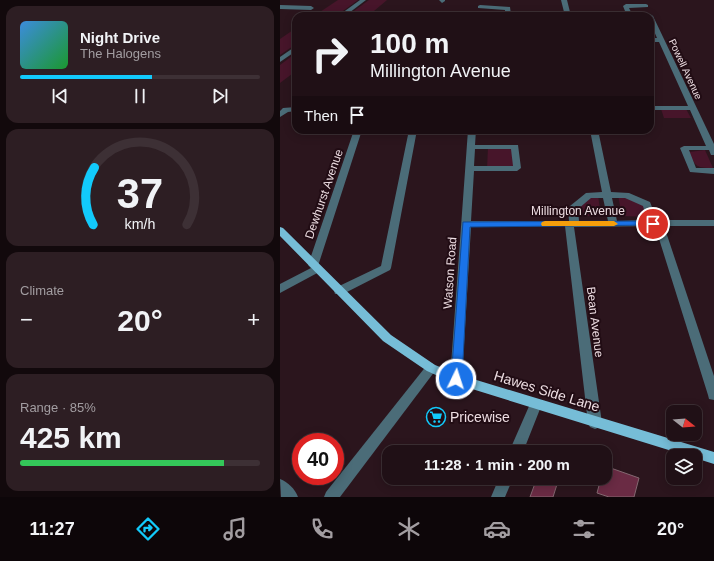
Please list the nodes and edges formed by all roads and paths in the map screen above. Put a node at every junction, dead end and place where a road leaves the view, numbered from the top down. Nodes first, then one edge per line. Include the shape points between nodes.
1 (363, 0) edge
2 (480, 0) edge
3 (564, 0) edge
4 (643, 0) edge
5 (646, 6) junction
6 (280, 8) edge
7 (311, 8) dead end
8 (346, 12) edge
9 (508, 12) edge
10 (567, 12) edge
11 (628, 12) edge
12 (648, 12) edge
13 (654, 25) edge
14 (654, 40) edge
15 (661, 40) junction
16 (292, 51) edge
17 (280, 60) edge
18 (654, 108) edge
19 (693, 108) junction
20 (292, 109) edge
21 (280, 115) edge
22 (357, 134) edge
23 (412, 134) edge
24 (472, 134) edge
25 (595, 134) edge
26 (471, 147) junction
27 (713, 150) edge
28 (470, 169) junction
29 (714, 171) edge
30 (608, 195) junction
31 (714, 223) edge
32 (466, 224) junction
33 (572, 224) junction
34 (613, 224) junction
35 (656, 224) junction
36 (280, 230) edge
37 (315, 267) junction
38 (280, 289) edge
39 (339, 291) junction
40 (431, 368) junction
41 (456, 379) junction
42 (714, 395) edge
43 (536, 404) junction
44 (595, 423) junction
45 (519, 445) edge
46 (714, 458) edge
47 (503, 485) edge
48 (280, 486) edge
49 (291, 497) edge
50 (331, 497) edge
51 (498, 497) edge

1 - 8 street
2 - 9 street via 479,9 508,8
3 - 10 street
4 - 5 street, Powell Avenue
5 - 11 street via 626,6
5 - 12 street, Powell Avenue
6 - 7 street
13 - 15 street, Powell Avenue
14 - 15 street
15 - 19 street, Powell Avenue
16 - 17 street
18 - 19 street
19 - 27 street, Powell Avenue
20 - 21 street
22 - 37 street, Dewhurst Avenue
23 - 39 street via 386,268
24 - 26 street, Watson Road
25 - 30 street
26 - 28 street, Watson Road
26 - 28 street via 515,147 516,168
27 - 29 street via 684,148 693,170
28 - 32 street, Watson Road
30 - 33 street, Bean Avenue via 589,195 573,208
30 - 34 street
30 - 35 street via 626,195 647,204
31 - 35 street, Millington Avenue
32 - 33 street, Millington Avenue
32 - 41 street, Watson Road
33 - 34 street, Millington Avenue
33 - 44 street, Bean Avenue
34 - 35 street, Millington Avenue
35 - 42 street
36 - 37 main road, Hawes Side Lane
37 - 38 street
37 - 39 main road, Hawes Side Lane
39 - 40 main road, Hawes Side Lane via 387,338
40 - 41 main road, Hawes Side Lane
40 - 50 street
41 - 43 main road, Hawes Side Lane
43 - 44 main road, Hawes Side Lane
43 - 45 street
44 - 46 main road, Hawes Side Lane
47 - 51 street
48 - 49 street

